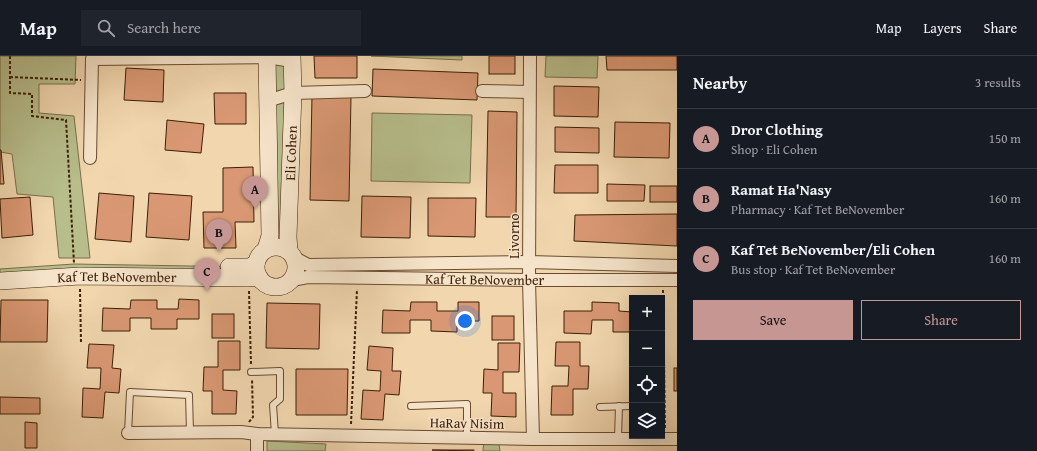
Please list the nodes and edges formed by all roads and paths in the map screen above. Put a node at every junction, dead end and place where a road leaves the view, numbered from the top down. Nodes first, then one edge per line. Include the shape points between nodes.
1 (10, 56) edge
2 (268, 56) edge
3 (530, 56) edge
4 (292, 58) edge
5 (10, 78) junction
6 (92, 81) junction
7 (365, 91) dead end
8 (482, 91) dead end
9 (529, 92) junction
10 (267, 93) junction
11 (293, 93) junction
12 (90, 158) dead end
13 (266, 249) junction
14 (292, 254) junction
15 (529, 262) junction
16 (74, 264) junction
17 (677, 266) edge
18 (0, 269) edge
19 (254, 273) junction
20 (358, 278) junction
21 (292, 280) junction
22 (529, 280) junction
23 (663, 280) junction
24 (677, 280) edge
25 (0, 281) edge
26 (80, 288) dead end
27 (81, 344) dead end
28 (251, 372) junction
29 (412, 406) dead end
30 (619, 406) junction
31 (629, 406) edge
32 (600, 407) dead end
33 (253, 417) dead end
34 (190, 432) junction
35 (128, 433) joint
36 (257, 434) junction
37 (275, 434) junction
38 (351, 436) junction
39 (467, 438) junction
40 (533, 439) junction
41 (618, 439) junction
42 (671, 439) edge
43 (257, 451) edge

1 - 5 path
2 - 4 street
2 - 6 street via 92,59
2 - 10 street, Eli Cohen
3 - 9 street, Livorno
4 - 11 street, Eli Cohen
5 - 6 path
5 - 16 path via 10,93 32,94 32,116 66,120
6 - 12 street
7 - 11 street
8 - 9 street
9 - 15 street, Livorno
10 - 11 street
10 - 13 street, Eli Cohen via 270,236
11 - 14 street, Eli Cohen
13 - 14 street via 274,246
13 - 19 street via 258,257
14 - 15 street, Kaf Tet BeNovember via 308,265
14 - 21 street via 297,265
15 - 17 street, Kaf Tet BeNovember
15 - 22 street, Livorno
16 - 18 street, Kaf Tet BeNovember
16 - 19 street, Kaf Tet BeNovember via 249,267
19 - 21 street via 267,285 274,287 285,285
19 - 25 street, Kaf Tet BeNovember via 80,276
19 - 28 path
20 - 21 street, Kaf Tet BeNovember via 308,277
20 - 22 street, Kaf Tet BeNovember
20 - 38 path
22 - 23 street, Kaf Tet BeNovember
22 - 40 street, Livorno
23 - 24 street, Kaf Tet BeNovember
23 - 42 path
26 - 27 path
28 - 33 path
28 - 37 lane via 280,371 280,399 273,405
29 - 39 lane via 467,404
30 - 31 lane
30 - 32 lane
30 - 41 lane
34 - 35 street, HaRav Nisim
34 - 35 lane via 189,395 130,392
34 - 36 street, HaRav Nisim
36 - 37 street, HaRav Nisim
36 - 43 street
37 - 38 street, HaRav Nisim
38 - 39 street, HaRav Nisim
39 - 40 street, HaRav Nisim
40 - 41 street, HaRav Nisim
41 - 42 street, HaRav Nisim

